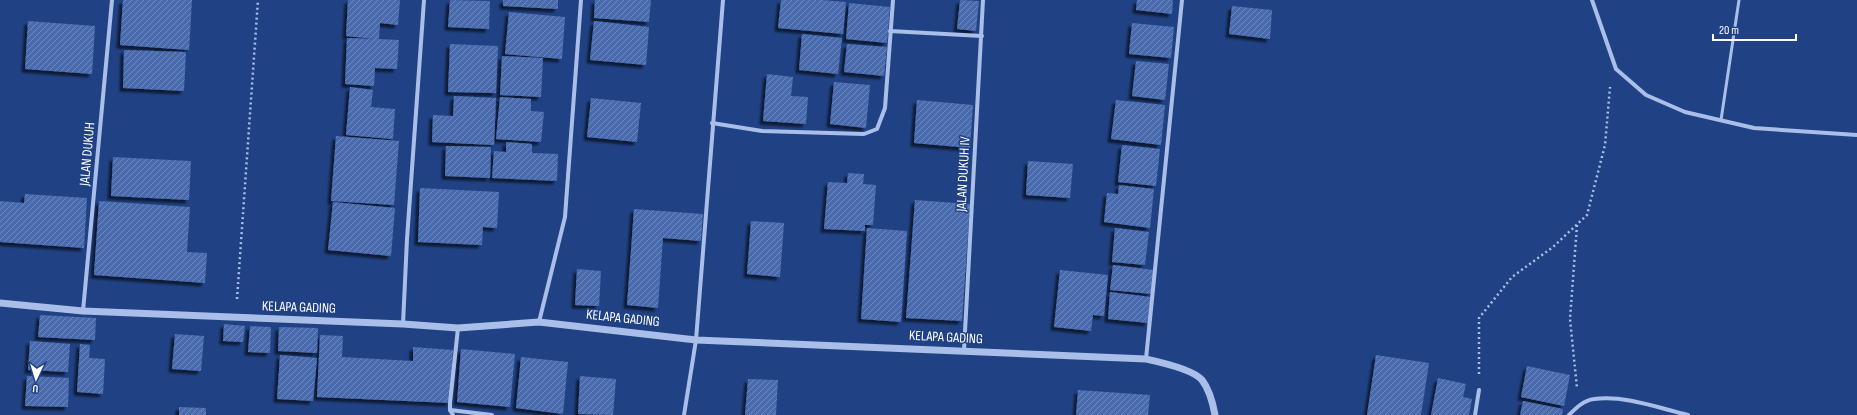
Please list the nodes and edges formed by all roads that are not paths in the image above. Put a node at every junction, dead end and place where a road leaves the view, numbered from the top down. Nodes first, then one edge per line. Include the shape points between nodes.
1 (112, 0) edge
2 (424, 0) edge
3 (581, 0) edge
4 (722, 0) edge
5 (893, 0) edge
6 (983, 0) edge
7 (1182, 0) edge
8 (1592, 0) edge
9 (1739, 0) edge
10 (890, 31) junction
11 (982, 36) junction
12 (1721, 120) junction
13 (712, 123) junction
14 (1857, 135) edge
15 (0, 303) edge
16 (83, 311) junction
17 (539, 322) junction
18 (403, 324) junction
19 (458, 328) junction
20 (696, 340) junction
21 (964, 350) junction
22 (1146, 359) junction
23 (1479, 390) road end
24 (450, 410) junction
25 (454, 415) edge
26 (492, 415) edge
27 (684, 415) edge
28 (1215, 415) edge
29 (1475, 415) edge
30 (1569, 415) edge
31 (1688, 415) edge

1 - 16 street, JALAN DUKUH
2 - 18 street
3 - 17 street via 565,217
4 - 13 street
5 - 10 street
6 - 11 street, JALAN DUKUH IV
7 - 22 street
8 - 12 street via 1616,69 1646,95 1685,112
9 - 12 lane
10 - 11 street
10 - 13 street via 885,108 877,129 864,134 762,132
11 - 21 street, JALAN DUKUH IV
12 - 14 street via 1754,128
13 - 20 street
15 - 16 street, KELAPA GADING
16 - 18 street, KELAPA GADING
17 - 19 street, KELAPA GADING
17 - 20 street, KELAPA GADING
18 - 19 street, KELAPA GADING
19 - 24 street
20 - 21 street, KELAPA GADING
20 - 27 street
21 - 22 street, KELAPA GADING
22 - 28 street, KELAPA GADING via 1177,366 1201,379 1214,404
23 - 29 street
24 - 25 street
24 - 26 street
30 - 31 street via 1577,406 1593,399 1620,399

